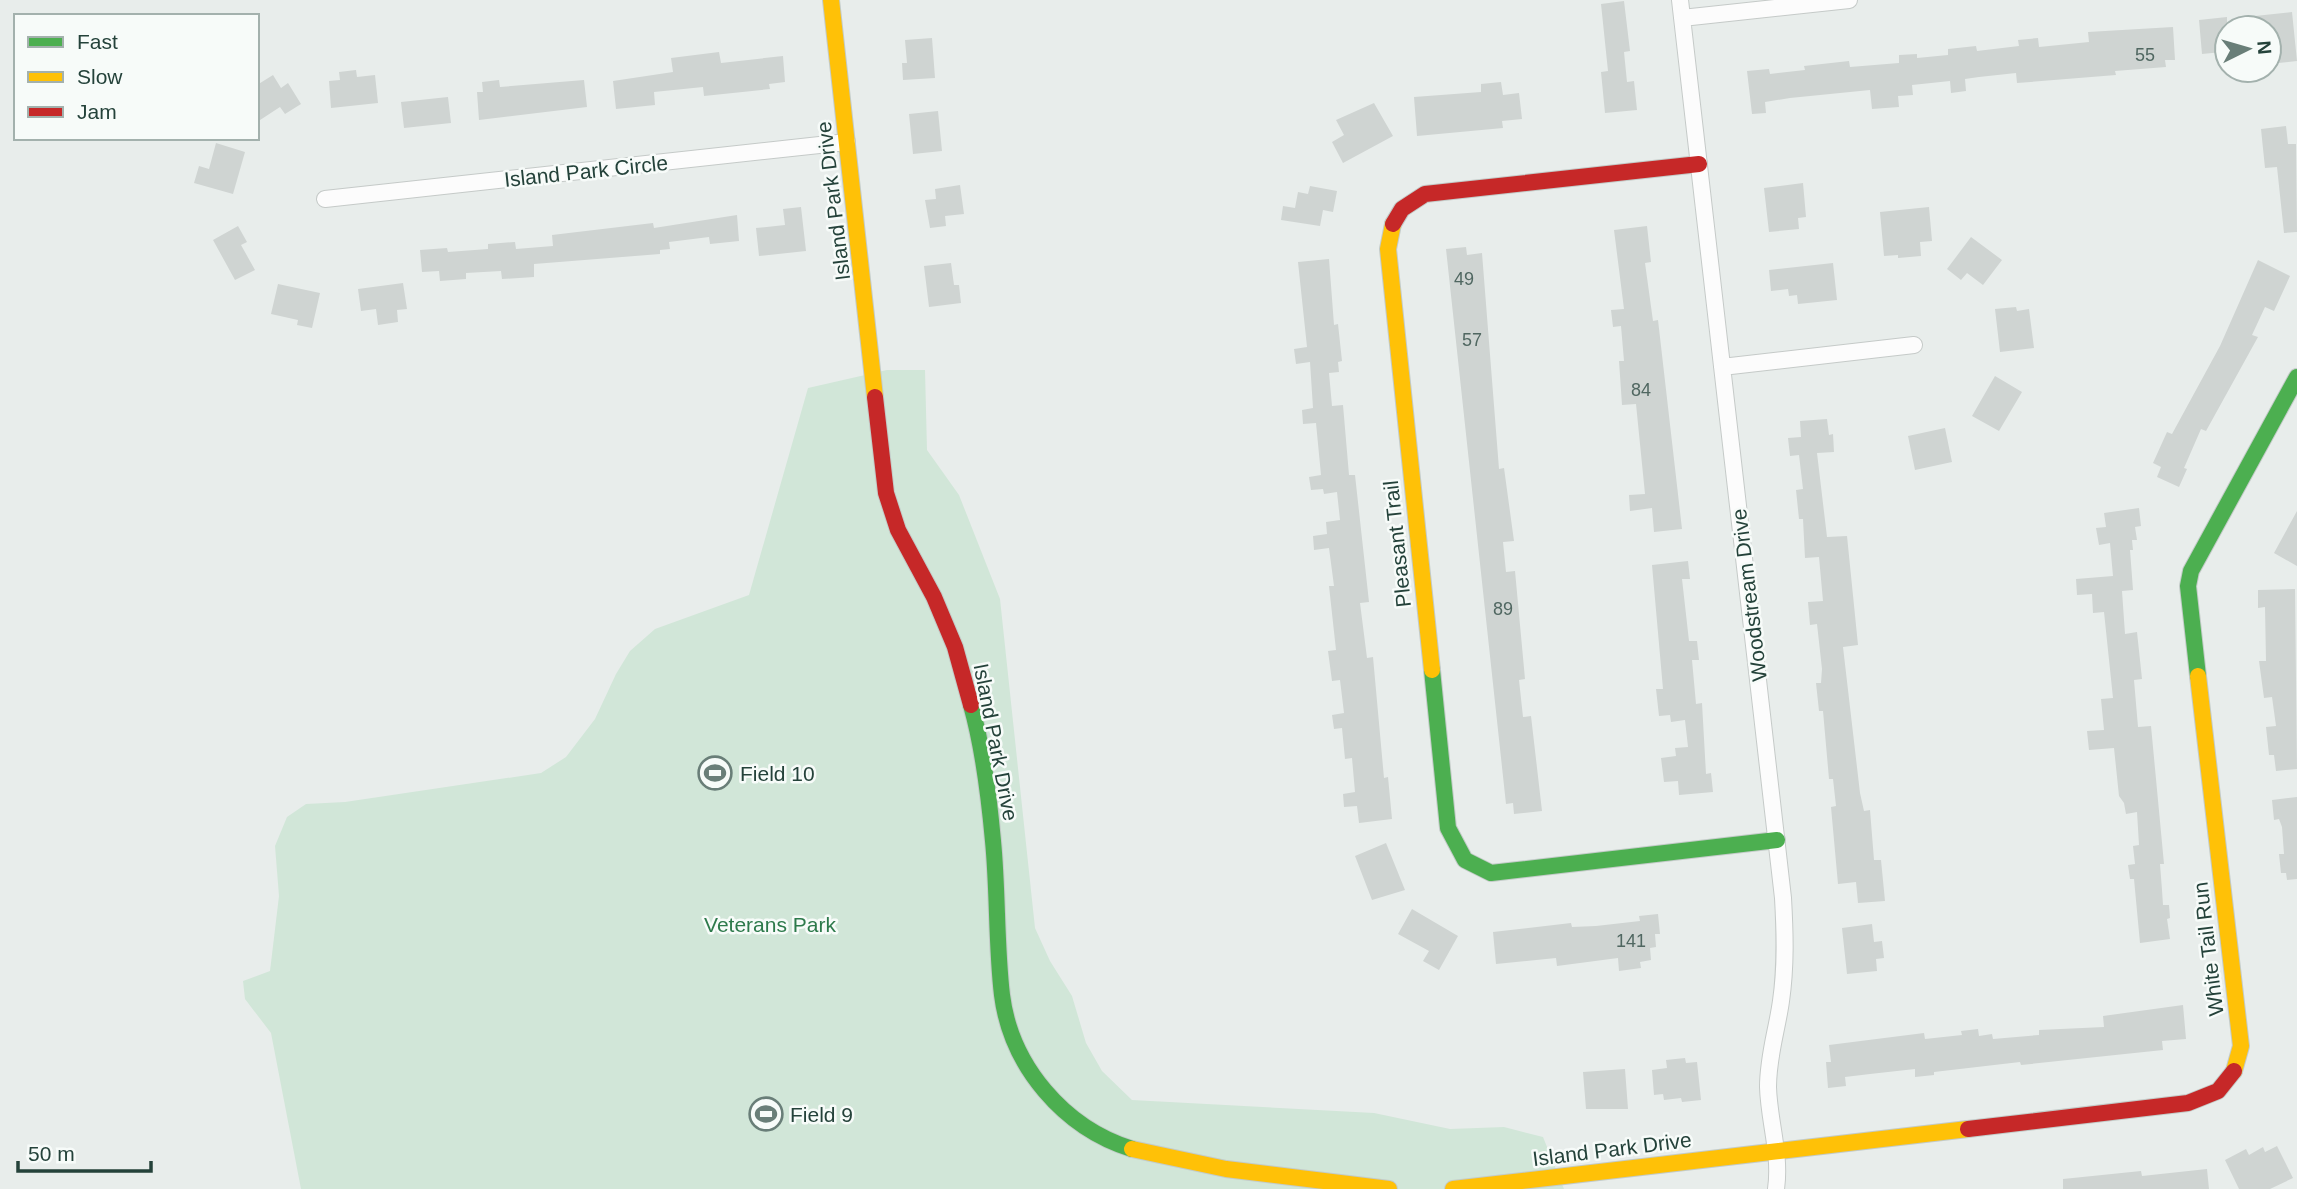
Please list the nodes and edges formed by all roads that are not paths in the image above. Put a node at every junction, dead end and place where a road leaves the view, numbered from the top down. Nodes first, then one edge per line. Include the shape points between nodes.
1 (831, 0) edge
2 (1680, 0) edge
3 (1849, 0) edge
4 (1682, 19) junction
5 (847, 142) junction
6 (1699, 164) junction
7 (325, 199) dead end
8 (1914, 345) dead end
9 (1722, 367) junction
10 (2297, 377) edge
11 (1777, 840) junction
12 (1777, 1149) junction
13 (1389, 1189) edge
14 (1453, 1189) edge
15 (1776, 1189) edge

1 - 5 street, Island Park Drive
2 - 4 street, Woodstream Drive
3 - 4 street
4 - 6 street, Woodstream Drive
5 - 7 street, Island Park Circle
5 - 13 street, Island Park Drive via 886,493 898,530 955,647 973,712 993,840 1002,997 1014,1041 1036,1082 1067,1114 1112,1143 1226,1169
6 - 9 street, Woodstream Drive
6 - 11 street, Pleasant Trail via 1425,194 1399,210 1391,223 1388,249 1448,828 1465,860 1491,873
8 - 9 street
9 - 11 street, Woodstream Drive
10 - 12 street, White Tail Run via 2191,571 2188,586 2241,1046 2232,1078 2221,1091 2188,1103
11 - 12 street, Woodstream Drive via 1786,940 1768,1086
12 - 14 street, Island Park Drive
12 - 15 street, Woodstream Drive

